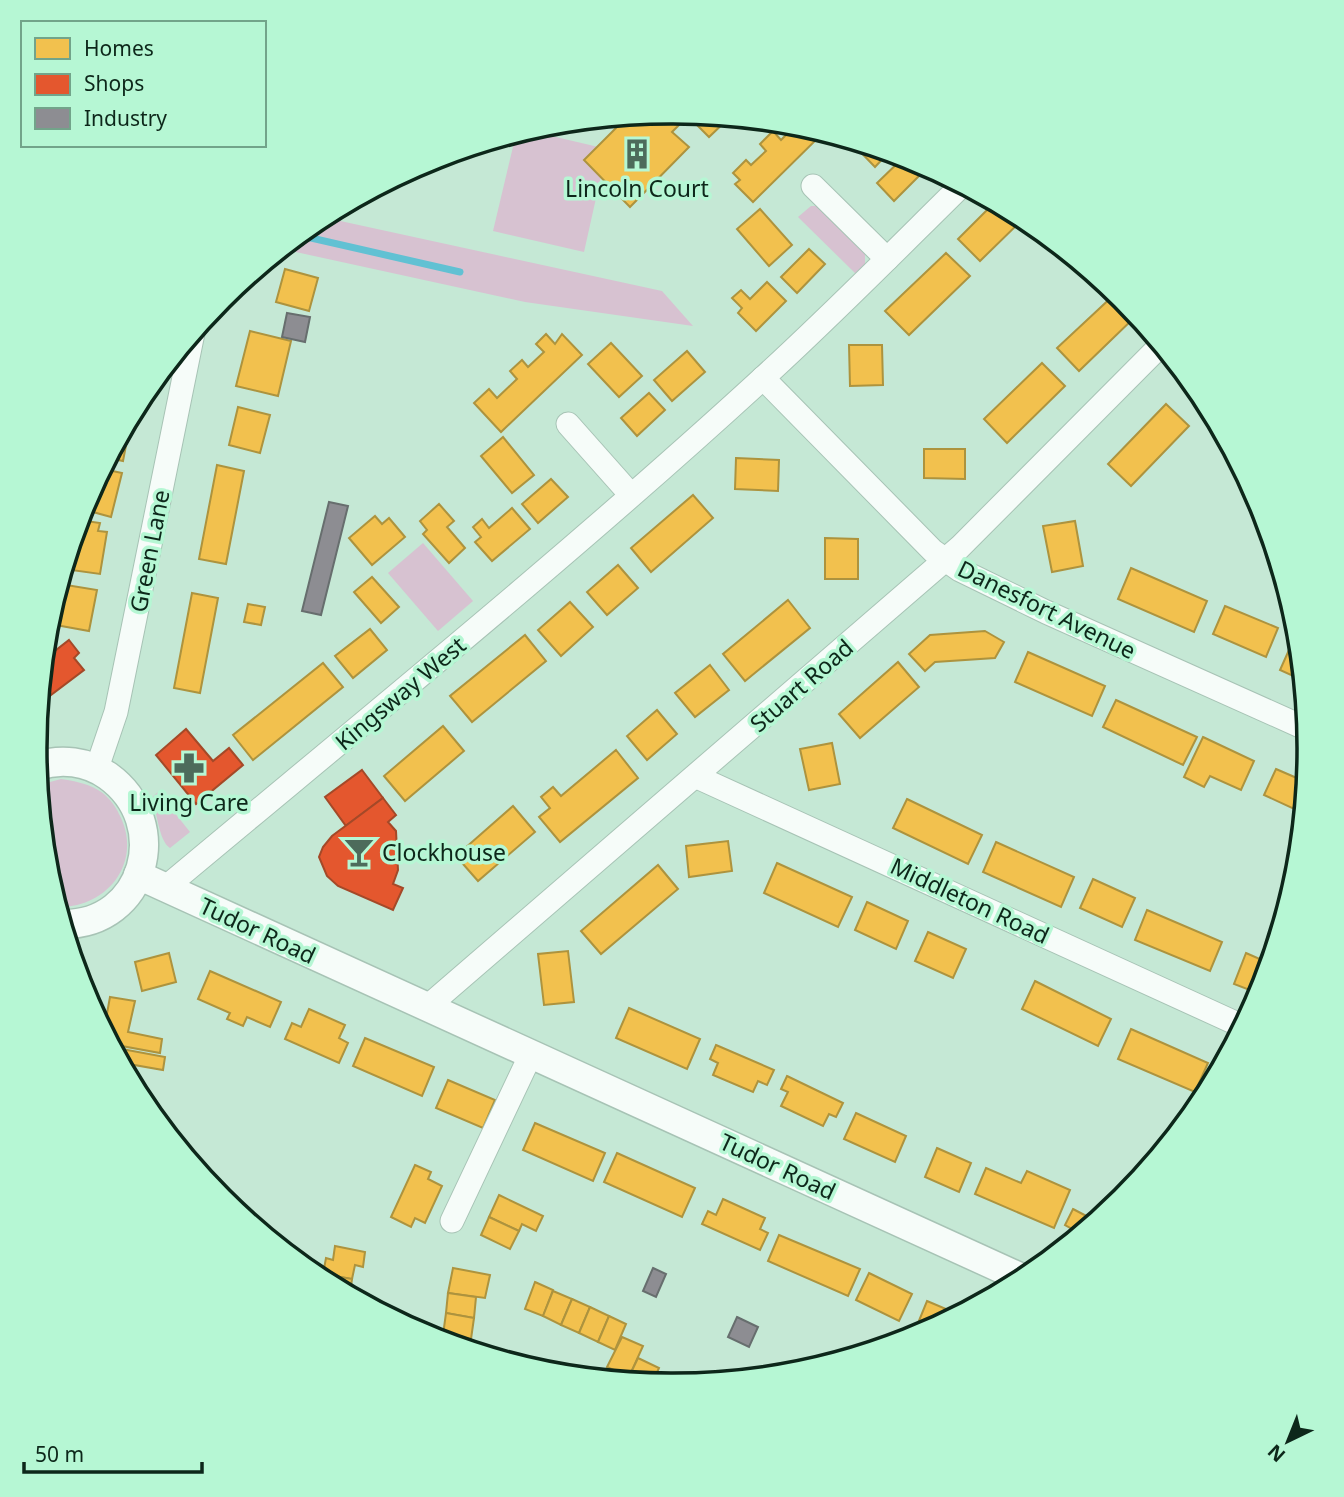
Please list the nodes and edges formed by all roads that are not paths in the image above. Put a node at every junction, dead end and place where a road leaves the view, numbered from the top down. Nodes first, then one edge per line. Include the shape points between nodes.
1 (813, 186) dead end
2 (955, 192) edge
3 (887, 259) junction
4 (1154, 352) edge
5 (189, 353) edge
6 (763, 378) junction
7 (568, 424) dead end
8 (631, 495) junction
9 (945, 559) junction
10 (1296, 724) edge
11 (48, 763) edge
12 (97, 768) junction
13 (697, 776) junction
14 (138, 875) junction
15 (165, 888) junction
16 (74, 927) edge
17 (426, 1008) junction
18 (1233, 1022) edge
19 (531, 1054) junction
20 (452, 1221) dead end
21 (1011, 1273) edge

1 - 3 street
2 - 3 street, Kingsway West
3 - 6 street, Kingsway West
4 - 9 street, Stuart Road
5 - 12 street, Green Lane via 116,712
6 - 8 street, Kingsway West
6 - 9 street, Danesfort Avenue
7 - 8 street
8 - 15 street, Kingsway West
9 - 10 street, Danesfort Avenue via 1046,612
9 - 13 street, Stuart Road
11 - 12 street via 77,762
12 - 14 street via 122,786 136,805 144,828 145,852
13 - 17 street, Stuart Road
13 - 18 street, Middleton Road
14 - 15 street, Tudor Road
14 - 16 street via 111,909
15 - 17 street, Tudor Road
17 - 19 street, Tudor Road
19 - 20 street
19 - 21 street, Tudor Road

